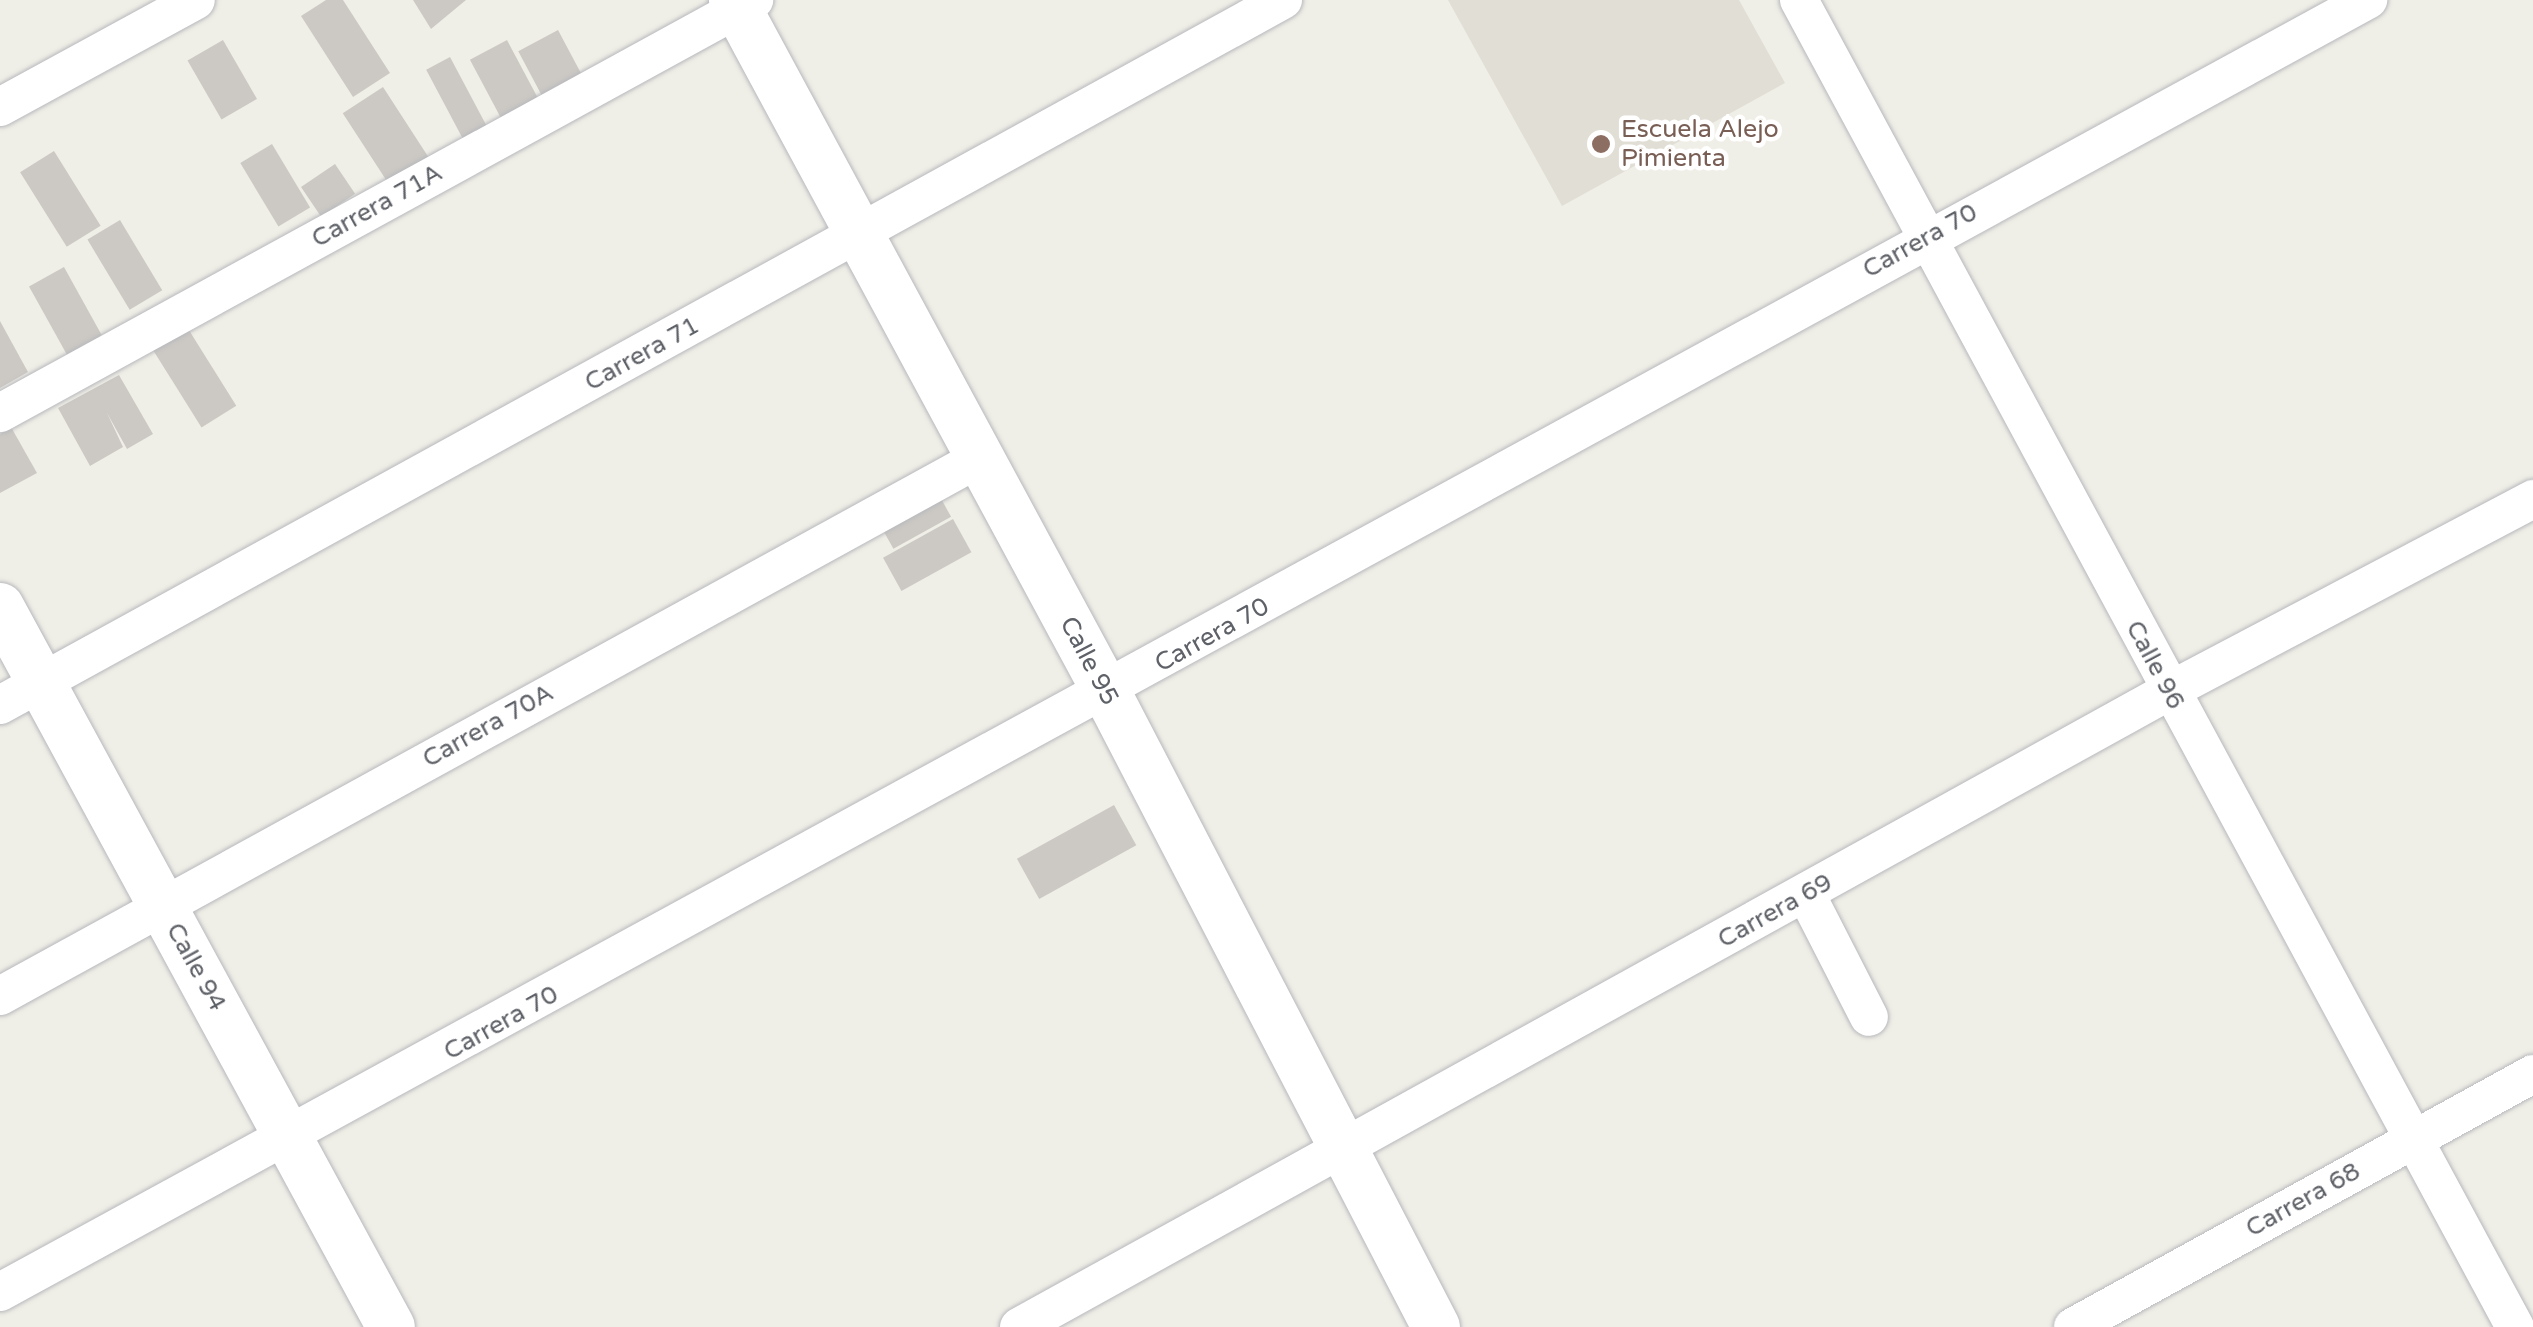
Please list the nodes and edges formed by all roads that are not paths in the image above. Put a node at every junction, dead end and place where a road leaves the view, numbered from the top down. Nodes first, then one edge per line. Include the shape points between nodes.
1 (196, 0) edge
2 (1283, 0) edge
3 (2368, 0) edge
4 (742, 3) edge
5 (1810, 4) edge
6 (0, 106) edge
7 (861, 234) junction
8 (1930, 234) junction
9 (0, 413) edge
10 (978, 459) junction
11 (2533, 500) edge
12 (0, 607) edge
13 (41, 683) junction
14 (2169, 692) junction
15 (1106, 693) junction
16 (0, 705) edge
17 (1806, 894) junction
18 (161, 905) junction
19 (0, 996) edge
20 (1869, 1018) dead end
21 (2533, 1074) edge
22 (291, 1138) junction
23 (2413, 1139) junction
24 (1344, 1152) junction
25 (0, 1292) edge
26 (390, 1327) edge
27 (1019, 1327) edge
28 (1436, 1327) edge
29 (2073, 1327) edge
30 (2516, 1327) edge

1 - 6 street
2 - 7 street, Carrera 71
3 - 8 street, Carrera 70
4 - 7 street, Calle 95
4 - 9 street, Carrera 71A
5 - 8 street, Calle 96
7 - 10 street, Calle 95
7 - 13 street, Carrera 71
8 - 14 street, Calle 96
8 - 15 street, Carrera 70
10 - 15 street, Calle 95
10 - 18 street, Carrera 70A
11 - 14 street, Carrera 69
12 - 13 street, Calle 94
13 - 16 street, Carrera 71
13 - 18 street, Calle 94
14 - 17 street, Carrera 69
14 - 23 street, Calle 96
15 - 22 street, Carrera 70
15 - 24 street, Calle 95
17 - 20 street
17 - 24 street, Carrera 69
18 - 19 street, Carrera 70A
18 - 22 street, Calle 94
21 - 23 street, Carrera 68
22 - 25 street, Carrera 70
22 - 26 street, Calle 94
23 - 29 street, Carrera 68
23 - 30 street, Calle 96
24 - 27 street, Carrera 69
24 - 28 street, Calle 95

